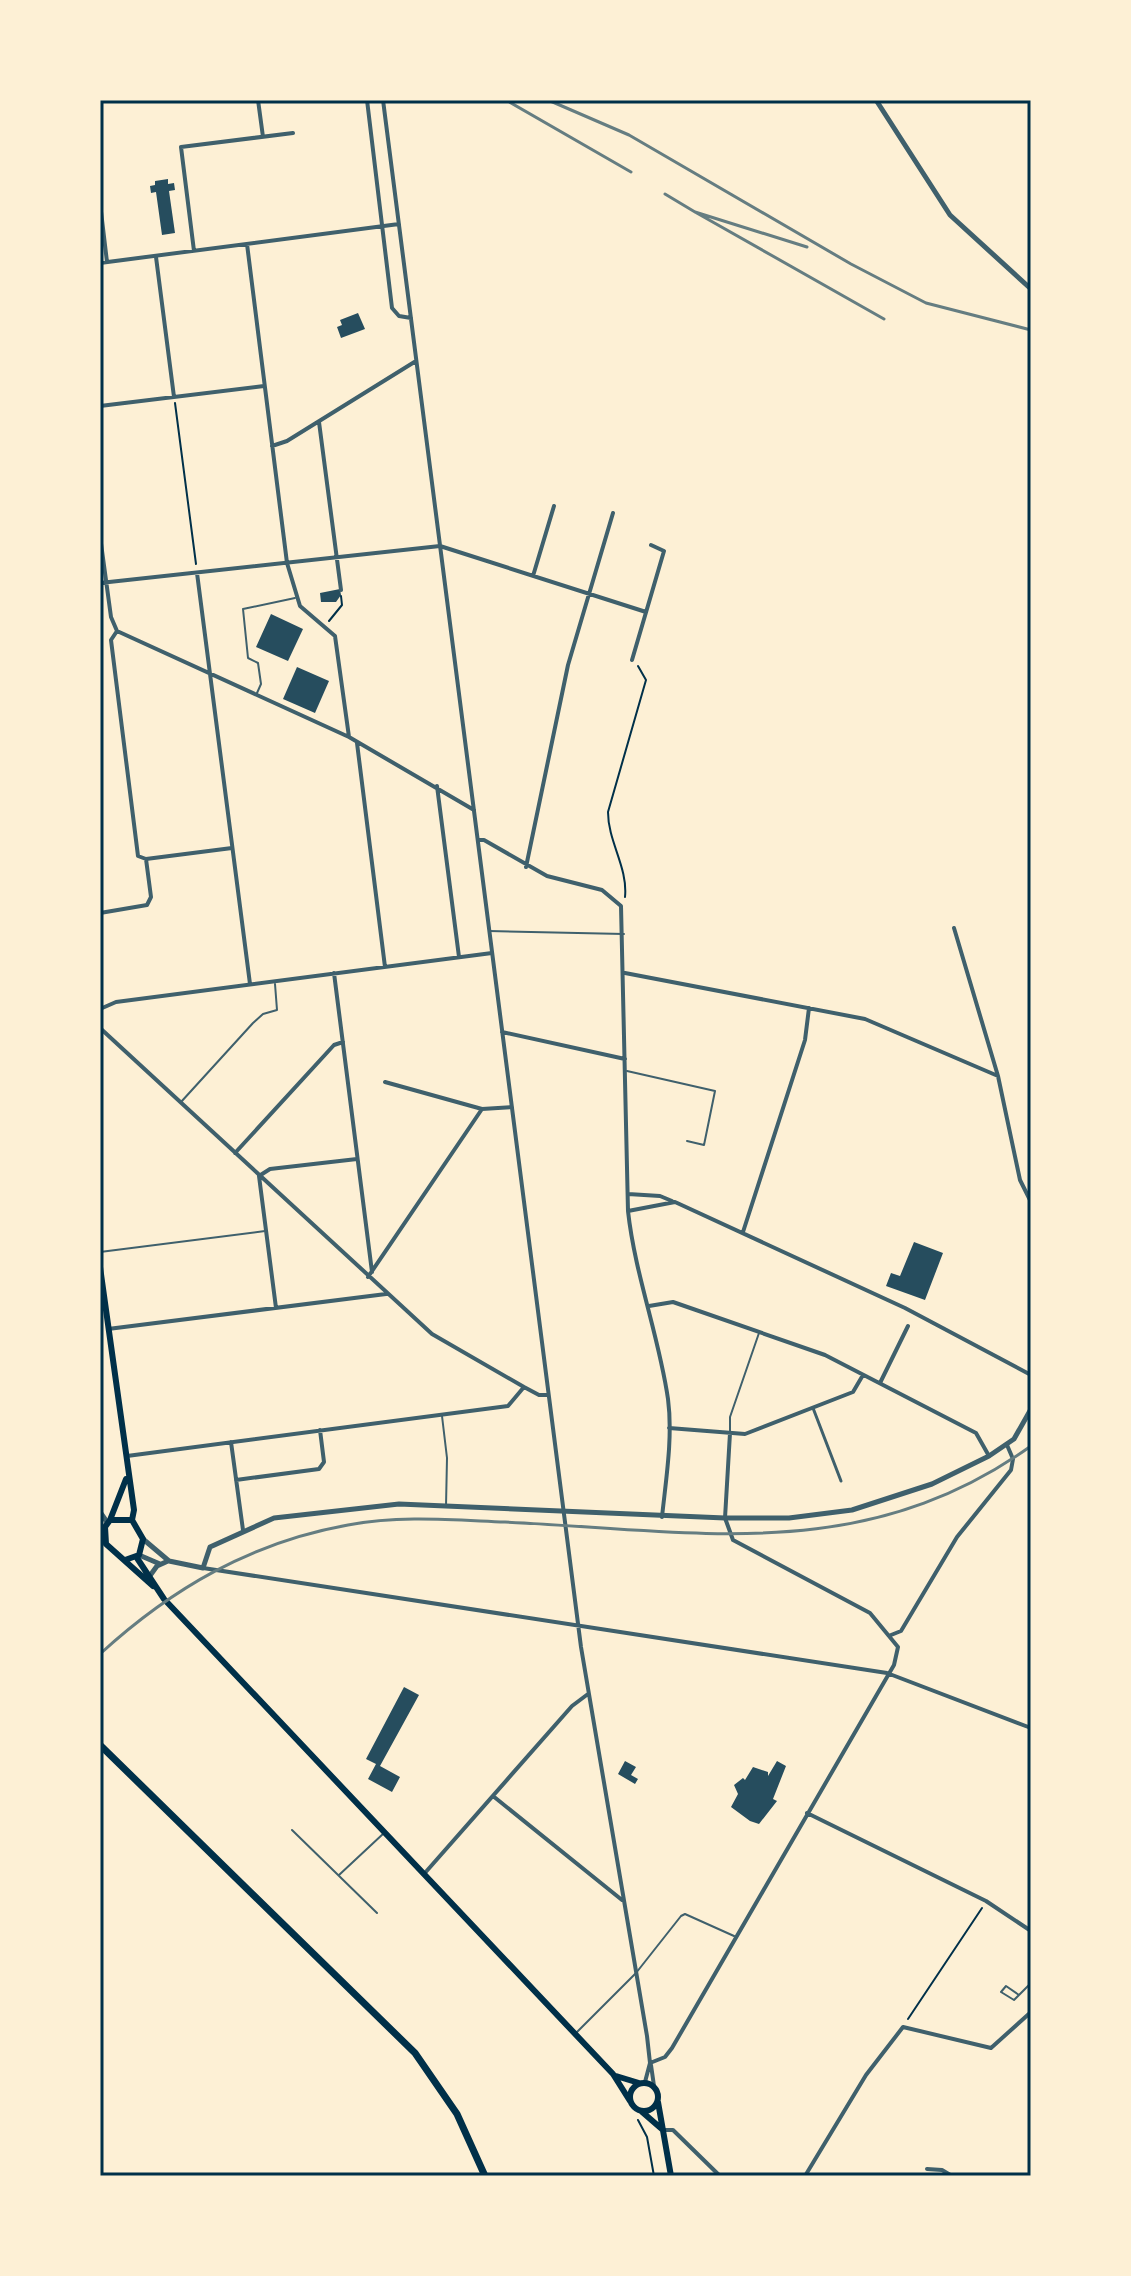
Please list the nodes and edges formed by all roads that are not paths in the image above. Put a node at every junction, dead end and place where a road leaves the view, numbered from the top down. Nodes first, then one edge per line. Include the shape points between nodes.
1 (258, 100) edge
2 (367, 100) edge
3 (383, 100) edge
4 (876, 100) edge
5 (293, 133) dead end
6 (263, 137) junction
7 (100, 203) edge
8 (399, 224) junction
9 (382, 226) junction
10 (247, 244) junction
11 (194, 251) junction
12 (156, 256) junction
13 (107, 262) junction
14 (100, 263) edge
15 (1031, 289) edge
16 (411, 318) junction
17 (416, 361) junction
18 (264, 386) junction
19 (174, 397) junction
20 (100, 406) edge
21 (319, 422) junction
22 (272, 446) junction
23 (554, 506) dead end
24 (613, 513) dead end
25 (100, 536) edge
26 (651, 545) dead end
27 (440, 546) junction
28 (337, 557) junction
29 (287, 563) junction
30 (197, 573) junction
31 (533, 576) junction
32 (103, 583) edge
33 (341, 590) road end
34 (588, 594) junction
35 (296, 598) junction
36 (646, 612) junction
37 (117, 631) junction
38 (632, 660) road end
39 (210, 675) junction
40 (256, 696) junction
41 (349, 737) junction
42 (357, 742) junction
43 (437, 786) junction
44 (474, 810) junction
45 (478, 840) junction
46 (232, 848) junction
47 (146, 859) junction
48 (526, 867) junction
49 (100, 913) edge
50 (954, 928) dead end
51 (489, 931) junction
52 (624, 934) junction
53 (492, 953) junction
54 (459, 957) junction
55 (385, 967) junction
56 (334, 973) junction
57 (624, 973) junction
58 (275, 981) junction
59 (250, 984) junction
60 (809, 1008) junction
61 (100, 1009) edge
62 (100, 1028) edge
63 (502, 1032) junction
64 (343, 1042) junction
65 (625, 1059) junction
66 (626, 1071) junction
67 (998, 1076) junction
68 (385, 1082) dead end
69 (181, 1103) junction
70 (512, 1107) junction
71 (482, 1109) junction
72 (687, 1141) dead end
73 (235, 1153) junction
74 (357, 1159) junction
75 (259, 1176) junction
76 (628, 1194) junction
77 (675, 1202) junction
78 (1031, 1202) edge
79 (628, 1211) junction
80 (266, 1231) junction
81 (743, 1233) junction
82 (100, 1252) edge
83 (100, 1267) edge
84 (372, 1272) junction
85 (368, 1277) junction
86 (386, 1294) junction
87 (649, 1306) junction
88 (276, 1308) junction
89 (908, 1326) dead end
90 (108, 1329) junction
91 (759, 1333) junction
92 (863, 1375) junction
93 (1031, 1375) edge
94 (880, 1383) junction
95 (524, 1387) junction
96 (548, 1395) junction
97 (813, 1408) junction
98 (1031, 1409) edge
99 (441, 1415) junction
100 (669, 1428) junction
101 (320, 1430) junction
102 (730, 1433) junction
103 (231, 1442) junction
104 (1007, 1445) junction
105 (124, 1456) junction
106 (989, 1456) junction
107 (127, 1476) junction
108 (236, 1480) junction
109 (841, 1481) dead end
110 (446, 1506) junction
111 (100, 1512) edge
112 (563, 1512) junction
113 (662, 1517) junction
114 (725, 1518) junction
115 (132, 1520) junction
116 (106, 1525) edge
117 (243, 1530) junction
118 (143, 1539) junction
119 (110, 1549) junction
120 (100, 1550) edge
121 (138, 1556) junction
122 (125, 1560) junction
123 (169, 1561) junction
124 (161, 1564) junction
125 (203, 1568) junction
126 (149, 1577) junction
127 (153, 1586) junction
128 (578, 1624) junction
129 (891, 1635) junction
130 (887, 1673) junction
131 (588, 1694) junction
132 (1031, 1728) edge
133 (100, 1745) edge
134 (493, 1796) junction
135 (807, 1813) junction
136 (292, 1830) dead end
137 (385, 1832) junction
138 (424, 1874) junction
139 (339, 1875) junction
140 (623, 1900) junction
141 (377, 1913) dead end
142 (1031, 1931) edge
143 (734, 1936) junction
144 (636, 1973) junction
145 (1031, 1983) edge
146 (1019, 1995) dead end
147 (1031, 2012) edge
148 (575, 2035) junction
149 (650, 2063) junction
150 (613, 2074) junction
151 (642, 2083) junction
152 (654, 2086) junction
153 (630, 2101) junction
154 (658, 2102) junction
155 (639, 2110) junction
156 (663, 2130) junction
157 (927, 2169) dead end
158 (485, 2176) edge
159 (671, 2176) edge
160 (720, 2176) edge
161 (805, 2176) edge
162 (952, 2176) edge

1 - 6 street
2 - 9 street
3 - 8 street
4 - 15 street via 950,215
5 - 6 street
6 - 11 street via 181,147
7 - 13 street
8 - 9 street
8 - 16 street
9 - 10 street
9 - 16 street via 392,308
10 - 11 street
10 - 18 street
11 - 12 street
12 - 13 street
12 - 19 street
13 - 14 street
16 - 17 street
17 - 21 street
17 - 27 street
18 - 19 street
18 - 22 street
19 - 20 street
21 - 22 street
21 - 28 street
22 - 29 street
23 - 31 street
24 - 34 street
25 - 32 street
26 - 36 street via 664,551
27 - 28 street
27 - 31 street
27 - 44 street
28 - 29 street
28 - 33 street
29 - 30 street
29 - 35 street
30 - 32 street
30 - 39 street
31 - 34 street
32 - 37 street
34 - 36 street
34 - 48 street
35 - 40 lane via 243,609 248,658 258,663 261,684
35 - 41 street via 325,625 337,645
36 - 38 street
37 - 39 street
37 - 47 street via 111,640 137,851
39 - 40 street
39 - 46 street
40 - 41 street
41 - 42 street
42 - 43 street
42 - 55 street
43 - 44 street
43 - 54 street
44 - 45 street
45 - 48 street
45 - 51 street
46 - 47 street
46 - 59 street
47 - 49 street via 151,897 147,905
48 - 52 street via 602,890 621,906
50 - 67 street
51 - 52 lane
51 - 53 street
52 - 57 street
53 - 54 street
53 - 63 street
54 - 55 street
55 - 56 street
56 - 58 street
56 - 64 street
57 - 60 street
57 - 65 street
58 - 59 street
58 - 69 lane via 277,1010 253,1023
59 - 61 street via 116,1002
60 - 67 street via 865,1019
60 - 81 street via 805,1040
62 - 69 street
63 - 65 street
63 - 70 street
64 - 73 street via 334,1045
64 - 74 street
65 - 66 street
66 - 72 lane via 715,1091 704,1145
66 - 76 street
67 - 78 street via 1020,1180
68 - 71 street
69 - 73 street
70 - 71 street
70 - 96 street
71 - 84 street
73 - 75 street
74 - 75 street via 270,1169
74 - 84 street
75 - 80 street
75 - 85 street
76 - 77 street
76 - 79 street
77 - 79 street
77 - 81 street
79 - 87 street
80 - 82 lane
80 - 88 street
81 - 93 street via 905,1308
83 - 90 main road
84 - 85 street
85 - 86 street
86 - 88 street
86 - 95 street via 432,1334
87 - 91 street via 673,1302
87 - 100 street
88 - 90 street
89 - 94 street
90 - 105 main road
91 - 92 street via 825,1355
91 - 102 lane via 730,1417
92 - 94 street
92 - 97 street via 853,1392
94 - 106 street via 976,1433
95 - 96 street
95 - 99 street via 508,1406
96 - 112 street
97 - 102 street via 745,1434
97 - 109 street
98 - 104 street
99 - 101 street
99 - 110 lane
100 - 102 street
100 - 113 street
101 - 103 street
101 - 108 street via 324,1462 319,1469
102 - 114 street
103 - 105 street
103 - 108 street
104 - 106 street
104 - 129 street via 1011,1470 964,1527 901,1631
105 - 107 main road
106 - 114 street via 932,1484 852,1510 789,1518
107 - 115 main road
107 - 116 main road
108 - 117 street
110 - 112 street
110 - 117 street via 399,1504 295,1515
111 - 116 street
112 - 113 street
112 - 128 street
113 - 114 street
114 - 129 street via 733,1540 870,1613
115 - 116 main road
115 - 118 main road
116 - 119 main road via 104,1540
117 - 125 street via 210,1547
118 - 121 main road
118 - 123 street
119 - 120 street
119 - 122 main road
121 - 122 main road
121 - 124 street
121 - 126 main road
122 - 127 main road
123 - 124 street
123 - 125 street
124 - 126 street
125 - 128 street
126 - 127 main road
127 - 137 main road
128 - 130 street
128 - 131 street
129 - 130 street via 898,1647
130 - 132 street
130 - 135 street
131 - 134 street
131 - 140 street
133 - 158 main road via 415,2053 457,2114
134 - 138 street
134 - 140 street
135 - 142 street via 986,1901
135 - 143 street
136 - 139 lane
137 - 138 main road
137 - 139 lane
138 - 148 main road
139 - 141 lane
140 - 144 street
143 - 144 lane via 685,1914
143 - 149 street via 672,2048
144 - 148 lane
144 - 149 street
145 - 146 lane
147 - 161 street via 991,2048 903,2027 860,2084
148 - 150 main road
149 - 151 street
149 - 152 street
150 - 151 main road
150 - 153 main road
151 - 152 main road
151 - 153 main road via 632,2088
152 - 154 main road
153 - 155 main road
154 - 155 main road via 653,2109
154 - 156 main road
155 - 156 main road
156 - 159 main road
156 - 160 street via 673,2130
157 - 162 street

